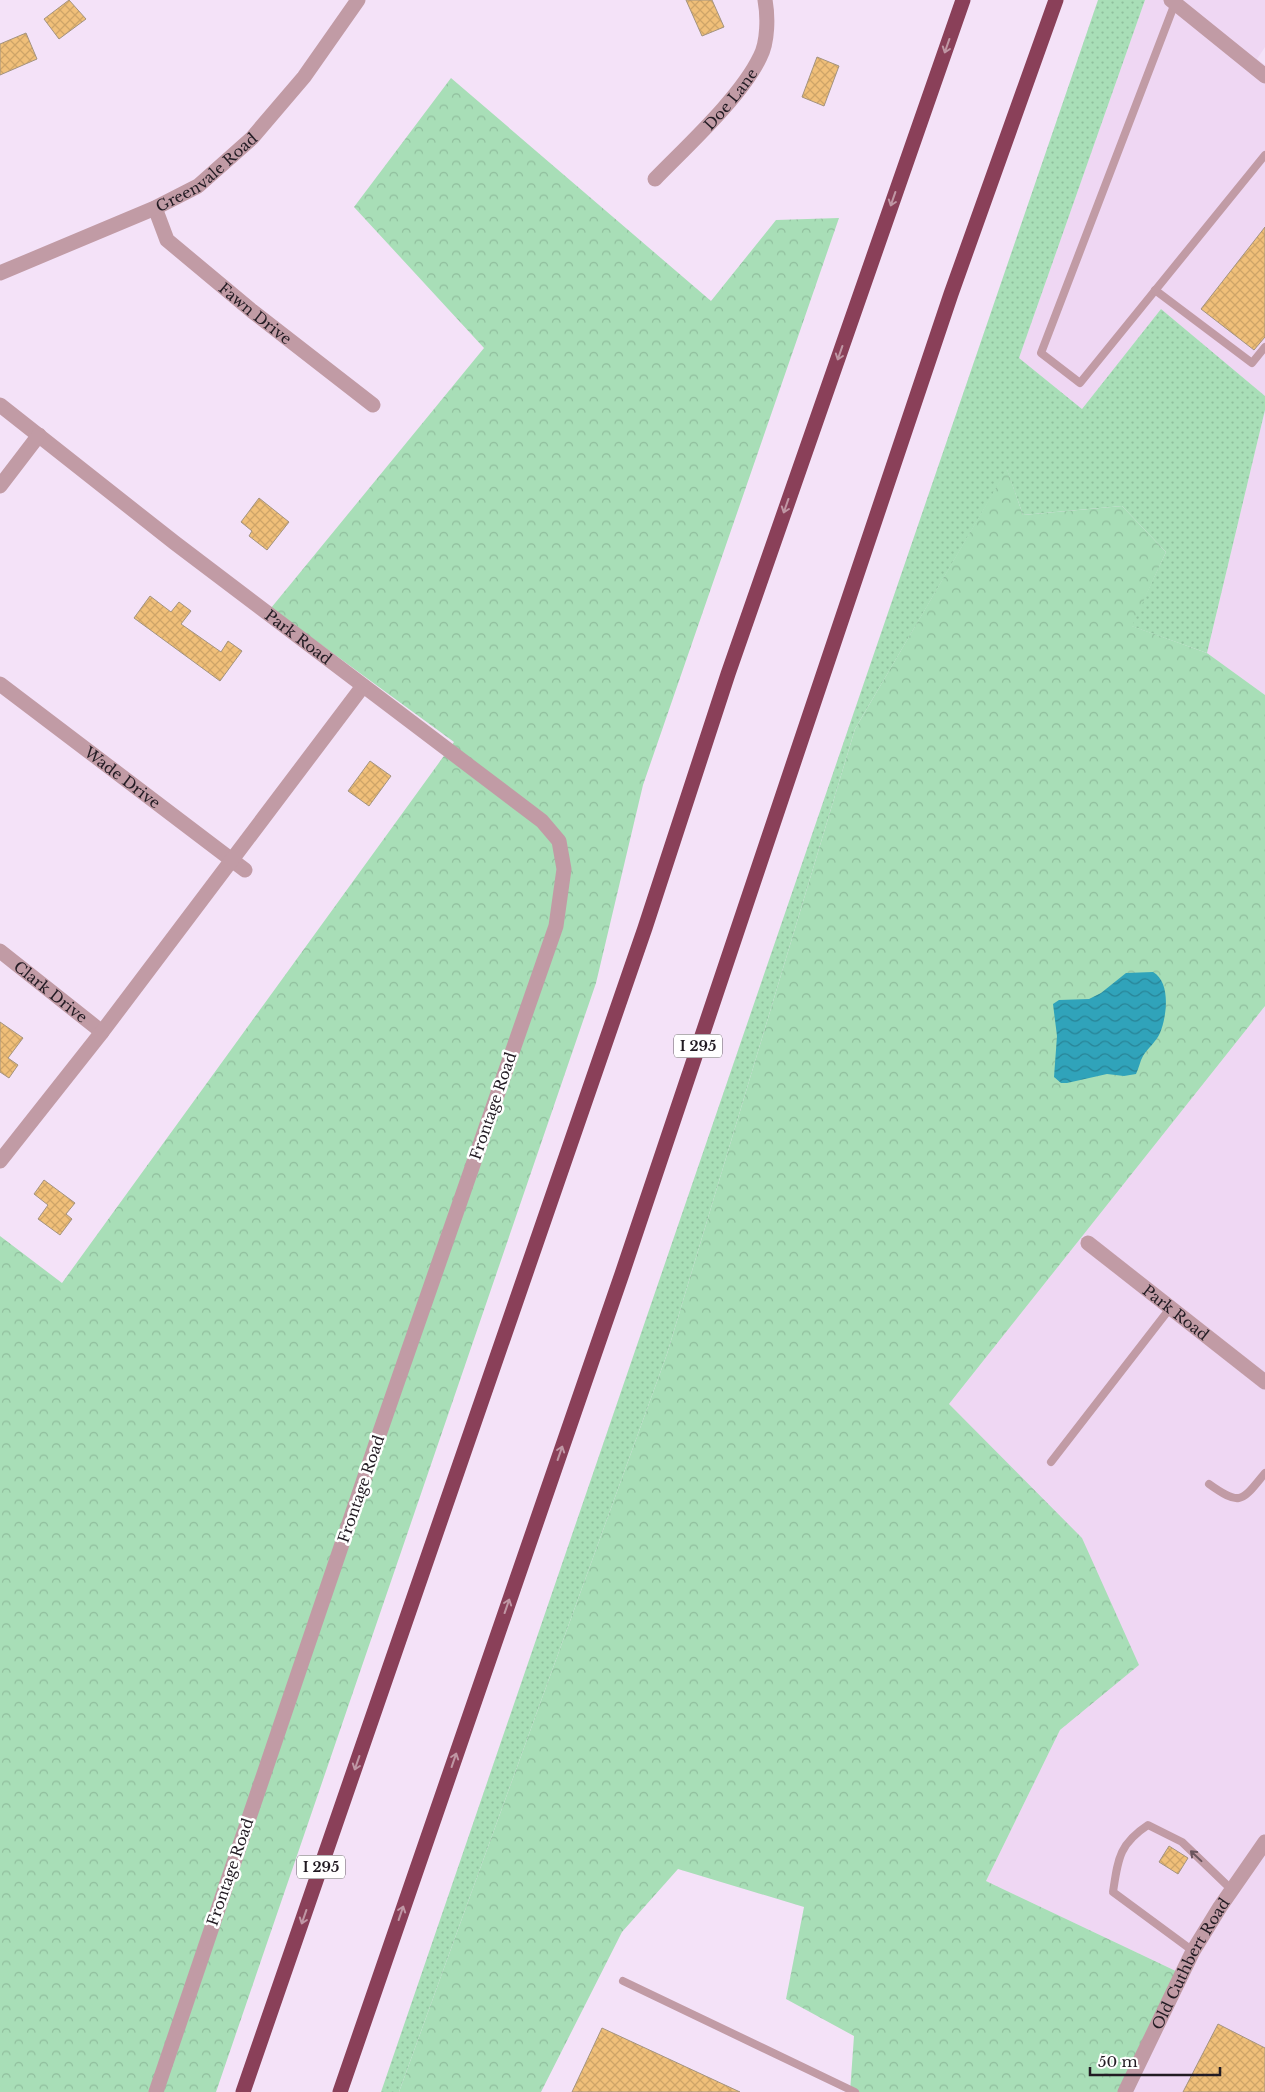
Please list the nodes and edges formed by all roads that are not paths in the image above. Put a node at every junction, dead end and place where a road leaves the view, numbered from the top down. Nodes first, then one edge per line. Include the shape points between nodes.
1 (358, 0) edge
2 (765, 0) edge
3 (963, 0) edge
4 (1056, 0) edge
5 (1173, 2) edge
6 (1265, 76) edge
7 (1265, 155) edge
8 (655, 179) dead end
9 (155, 208) junction
10 (0, 272) edge
11 (1156, 290) junction
12 (1265, 347) edge
13 (0, 405) edge
14 (373, 405) dead end
15 (39, 435) junction
16 (0, 486) edge
17 (0, 684) edge
18 (363, 686) junction
19 (232, 860) junction
20 (245, 870) dead end
21 (563, 885) joint
22 (0, 951) edge
23 (102, 1032) junction
24 (0, 1161) edge
25 (1088, 1243) dead end
26 (1172, 1306) junction
27 (1265, 1382) edge
28 (1051, 1462) dead end
29 (1265, 1473) edge
30 (1209, 1484) dead end
31 (1265, 1842) edge
32 (1232, 1890) junction
33 (390, 1945) junction
34 (1193, 1951) junction
35 (623, 1981) dead end
36 (268, 2018) junction
37 (156, 2092) edge
38 (236, 2092) edge
39 (243, 2092) edge
40 (340, 2092) edge
41 (349, 2092) edge
42 (855, 2092) edge
43 (1125, 2092) edge

1 - 9 street, Greenvale Road via 304,76 252,138 198,186
2 - 8 street, Doe Lane via 767,22 763,47 753,69 720,110
3 -> 36 highway, I 295 via 731,665 641,937
33 -> 4 highway, I 295 via 623,1271 951,294
5 - 6 street
5 - 11 lane via 1041,353 1080,383
7 - 11 lane
9 - 10 street, Greenvale Road
9 - 14 street, Fawn Drive via 167,240
11 - 12 lane via 1252,363
13 - 15 street, Park Road
15 - 16 street
15 - 18 street, Park Road
17 - 19 street, Wade Drive
18 - 19 street
18 - 21 street, Park Road via 542,821 559,841
19 - 20 street, Wade Drive
19 - 23 street
21 - 37 street, Frontage Road via 556,926
22 - 23 street, Clark Drive
23 - 24 street
25 - 26 street, Park Road
26 - 27 street, Park Road
26 - 28 lane
29 - 30 lane via 1248,1494 1238,1498 1228,1498
31 - 32 street, Old Cuthbert Road
32 - 34 street, Old Cuthbert Road
32 -> 34 lane via 1182,1842 1148,1825 1133,1834 1119,1855 1114,1892
33 - 40 highway, I 295
33 - 41 highway
34 - 43 street, Old Cuthbert Road
35 - 42 lane
36 - 38 highway
36 - 39 highway, I 295

